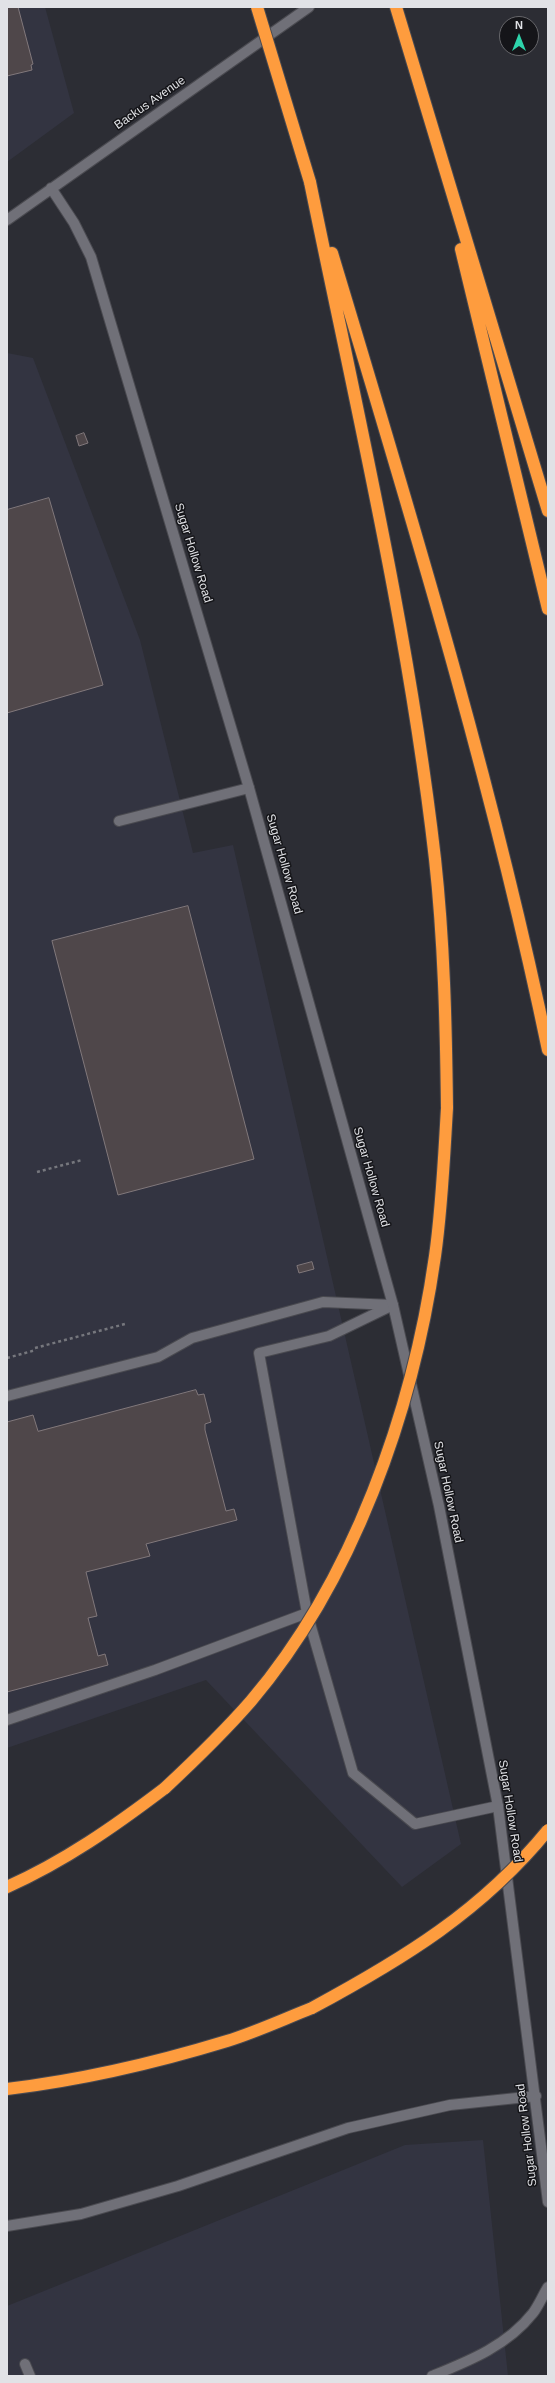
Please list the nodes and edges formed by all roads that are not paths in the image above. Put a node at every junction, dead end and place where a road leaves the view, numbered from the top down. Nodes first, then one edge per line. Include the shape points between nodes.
1 (257, 7) edge
2 (309, 7) edge
3 (396, 7) edge
4 (429, 118) junction
5 (310, 182) junction
6 (51, 188) junction
7 (7, 220) edge
8 (548, 511) edge
9 (548, 609) edge
10 (249, 788) junction
11 (119, 821) dead end
12 (548, 1050) edge
13 (393, 1305) junction
14 (7, 1396) edge
15 (308, 1613) junction
16 (7, 1720) edge
17 (498, 1806) junction
18 (548, 1830) edge
19 (7, 1887) edge
20 (7, 2089) edge
21 (536, 2096) junction
22 (548, 2202) edge
23 (7, 2226) edge
24 (548, 2286) edge
25 (25, 2364) dead end
26 (30, 2376) edge
27 (432, 2376) edge

1 - 5 highway, bridge
2 - 6 street, Backus Avenue
3 - 4 highway
4 - 8 highway
4 - 9 highway
5 - 12 highway via 460,688 520,924
5 - 19 highway, bridge via 402,638 435,861 442,948 447,1108 435,1256 422,1332 400,1411 359,1523 326,1590 290,1649 241,1712 209,1747 165,1788 106,1833 41,1872
6 - 7 street, Backus Avenue
6 - 10 street, Sugar Hollow Road via 74,223 91,257
10 - 11 street
10 - 13 street, Sugar Hollow Road
13 - 14 street via 323,1302 192,1338 158,1357
13 - 15 street via 329,1336 259,1353
13 - 17 street, Sugar Hollow Road via 439,1506
15 - 16 street via 155,1670
15 - 17 street via 353,1773 415,1824
17 - 21 street, Sugar Hollow Road
18 - 20 highway, bridge via 489,1892 436,1936 378,1973 312,2008 228,2040 141,2065 54,2084
21 - 22 street, Sugar Hollow Road
21 - 23 street via 450,2105 355,2127 171,2188 81,2214
24 - 27 street via 533,2313 508,2337 482,2355
25 - 26 street

